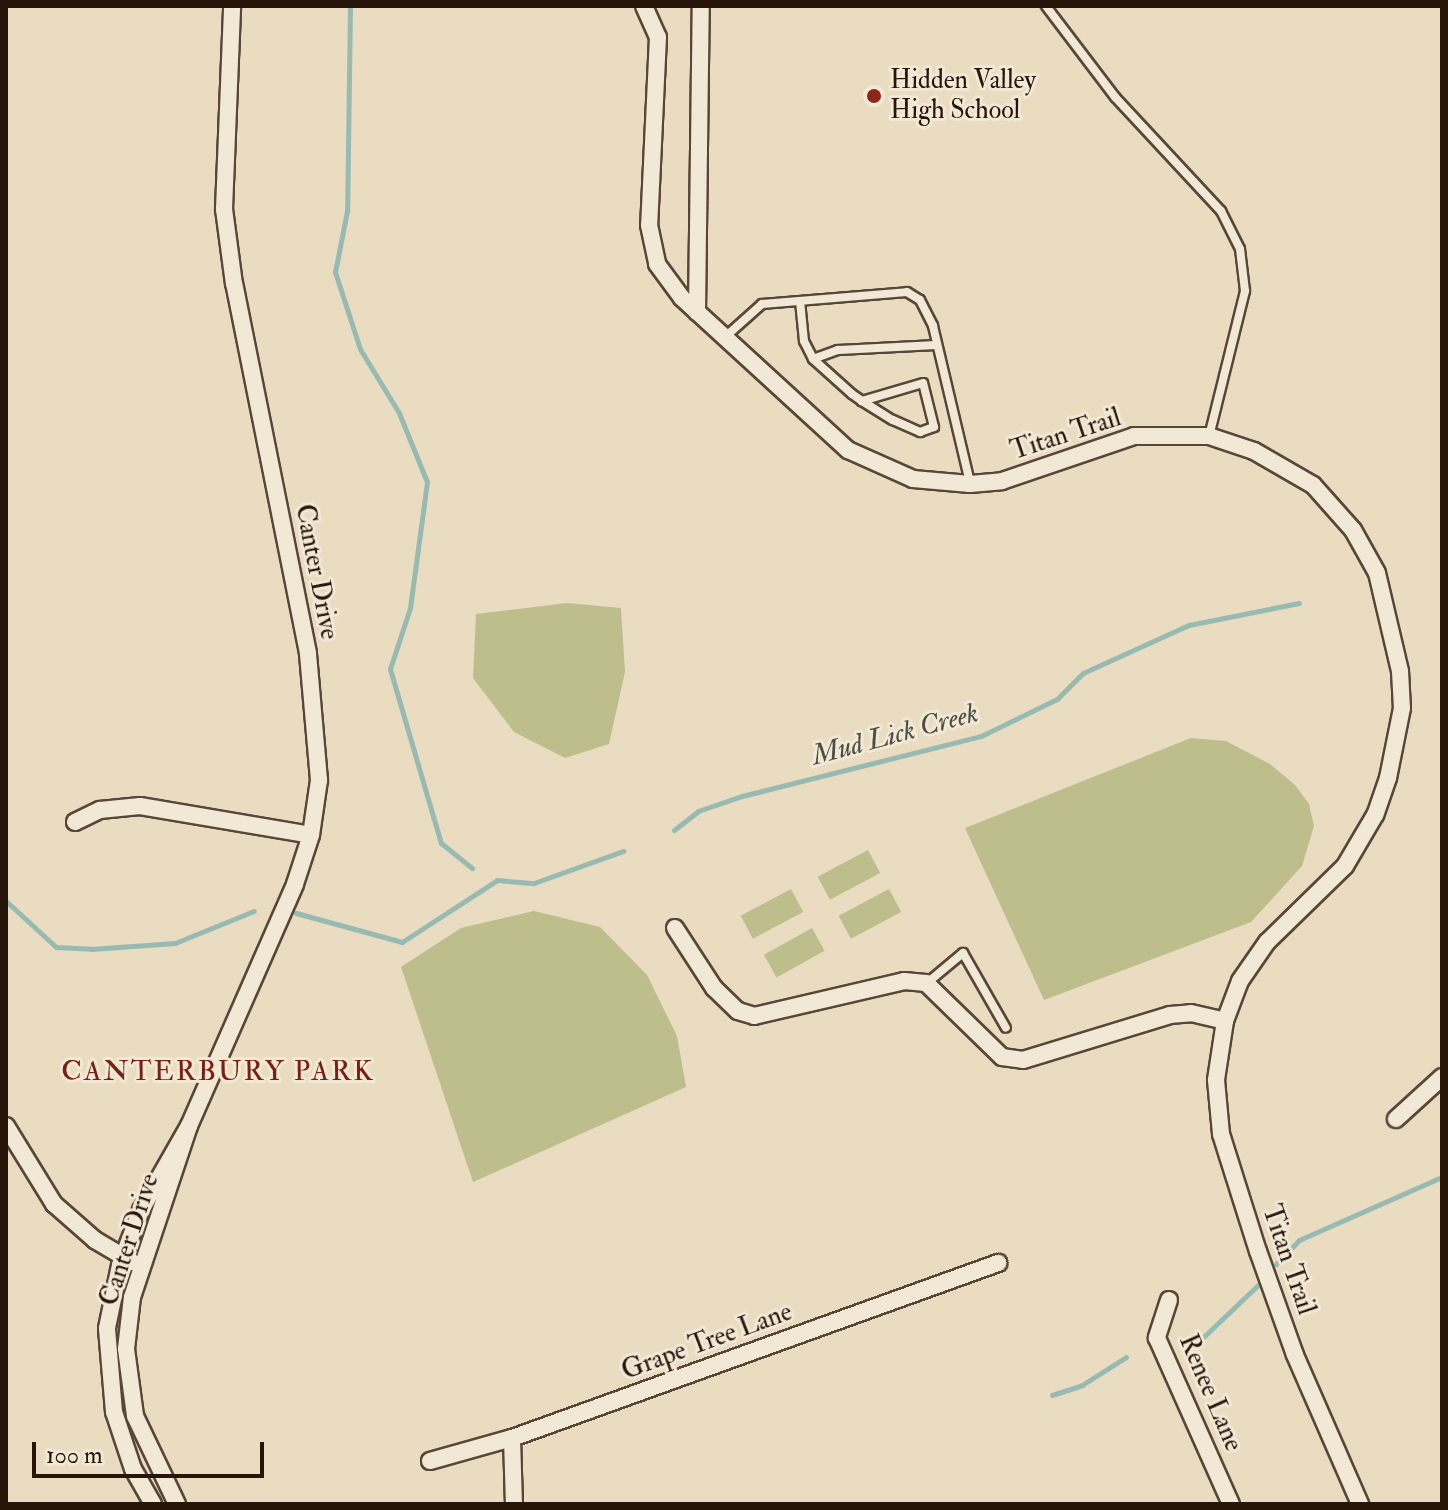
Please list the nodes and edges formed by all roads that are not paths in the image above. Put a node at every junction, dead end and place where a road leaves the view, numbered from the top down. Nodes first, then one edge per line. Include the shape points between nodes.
1 (232, 6) edge
2 (644, 6) edge
3 (701, 6) edge
4 (1046, 6) edge
5 (800, 301) junction
6 (697, 312) junction
7 (724, 338) junction
8 (937, 345) junction
9 (813, 359) junction
10 (862, 401) junction
11 (1209, 436) junction
12 (970, 484) junction
13 (75, 822) dead end
14 (311, 835) junction
15 (675, 928) dead end
16 (926, 983) junction
17 (1225, 1021) junction
18 (1006, 1028) dead end
19 (1442, 1077) edge
20 (1396, 1119) dead end
21 (6, 1126) edge
22 (189, 1126) junction
23 (123, 1257) junction
24 (998, 1263) dead end
25 (140, 1266) junction
26 (1169, 1300) dead end
27 (512, 1438) junction
28 (430, 1461) dead end
29 (153, 1504) edge
30 (177, 1504) edge
31 (514, 1504) edge
32 (1231, 1504) edge
33 (1360, 1504) edge

1 - 14 street, Canter Drive via 224,209 315,699 319,780
2 - 6 street, Titan Trail via 658,37 651,245 667,282
3 - 6 street
4 - 11 lane via 1115,97 1221,211 1240,249 1245,291
5 - 7 lane via 762,304
5 - 8 lane via 907,292 920,300
5 - 9 lane via 804,341
6 - 7 street, Titan Trail
7 - 12 street, Titan Trail via 862,459 913,479
8 - 9 lane via 838,350
8 - 12 lane
9 - 10 lane
10 - 10 lane via 920,432 934,427 923,383
11 - 12 street, Titan Trail via 1134,436 1002,481
11 - 17 street, Titan Trail via 1284,466 1313,485 1353,530 1389,607 1402,708 1388,778 1361,841 1345,866 1259,953 1240,981
13 - 14 street via 100,810 140,806
14 - 22 street, Canter Drive via 284,911
15 - 16 street via 714,988 738,1011 754,1016 904,981
16 - 17 street via 1002,1057 1023,1060 1170,1015 1191,1013
16 - 18 lane via 963,953
17 - 33 street, Titan Trail via 1216,1080 1221,1134 1295,1355
19 - 20 street
21 - 23 street via 54,1204
22 - 23 street, Canter Drive via 162,1168
22 - 25 street, Canter Drive via 171,1191
23 - 25 street
23 - 29 street, Canter Drive via 107,1328 109,1386 121,1438
24 - 27 street, Grape Tree Lane
25 - 30 street, Canter Drive via 128,1320 129,1383 144,1443
26 - 32 street, Renee Lane via 1157,1338
27 - 28 street, Grape Tree Lane
27 - 31 street

